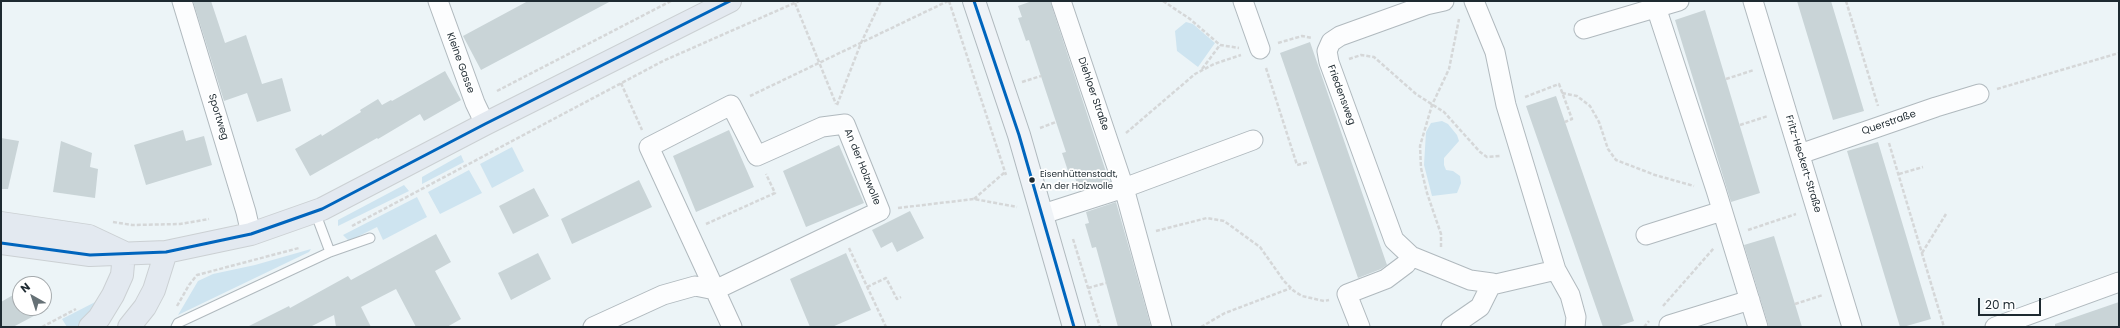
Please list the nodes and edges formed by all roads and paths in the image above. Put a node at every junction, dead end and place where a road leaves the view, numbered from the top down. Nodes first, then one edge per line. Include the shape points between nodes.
1 (182, 1) edge
2 (438, 1) edge
3 (671, 1) edge
4 (730, 1) edge
5 (799, 1) edge
6 (881, 1) edge
7 (948, 1) edge
8 (974, 1) edge
9 (1061, 1) edge
10 (1163, 1) edge
11 (1444, 1) edge
12 (1679, 1) edge
13 (1753, 1) edge
14 (1846, 1) edge
15 (1246, 2) edge
16 (795, 3) junction
17 (1655, 4) edge
18 (1468, 8) edge
19 (1584, 29) dead end
20 (1330, 42) junction
21 (861, 43) junction
22 (1220, 45) junction
23 (1260, 49) junction
24 (2119, 53) edge
25 (818, 63) junction
26 (1772, 64) junction
27 (1331, 66) junction
28 (1200, 71) junction
29 (1726, 79) dead end
30 (621, 83) junction
31 (1562, 93) junction
32 (1979, 94) joint
33 (475, 103) junction
34 (731, 105) junction
35 (1432, 105) junction
36 (1506, 105) junction
37 (837, 106) junction
38 (1787, 111) junction
39 (1565, 122) dead end
40 (485, 124) junction
41 (845, 124) junction
42 (1740, 125) dead end
43 (1884, 125) junction
44 (1253, 140) dead end
45 (1110, 146) junction
46 (649, 147) junction
47 (1519, 149) junction
48 (1800, 154) junction
49 (757, 156) junction
50 (1309, 162) dead end
51 (1923, 167) dead end
52 (1005, 172) junction
53 (1898, 174) junction
54 (1007, 179) dead end
55 (1124, 188) junction
56 (1716, 190) junction
57 (974, 199) junction
58 (1014, 200) dead end
59 (1017, 207) junction
60 (1816, 207) junction
61 (880, 211) junction
62 (1722, 211) junction
63 (316, 212) junction
64 (1043, 214) junction
65 (1946, 214) dead end
66 (1019, 215) dead end
67 (210, 219) dead end
68 (109, 222) dead end
69 (1, 223) edge
70 (841, 230) junction
71 (689, 231) junction
72 (251, 234) junction
73 (1646, 235) dead end
74 (1730, 236) junction
75 (1137, 237) junction
76 (325, 238) junction
77 (370, 238) dead end
78 (1, 243) edge
79 (166, 252) junction
80 (330, 252) junction
81 (124, 253) junction
82 (1922, 253) junction
83 (1410, 256) junction
84 (1435, 266) junction
85 (1556, 270) junction
86 (2119, 282) edge
87 (1106, 283) dead end
88 (1492, 284) junction
89 (868, 288) junction
90 (1088, 288) dead end
91 (1291, 288) junction
92 (1841, 289) junction
93 (715, 290) junction
94 (1347, 294) junction
95 (901, 297) dead end
96 (1750, 300) junction
97 (1795, 304) dead end
98 (81, 306) dead end
99 (176, 310) dead end
100 (1661, 317) junction
101 (42, 327) edge
102 (90, 327) edge
103 (129, 327) edge
104 (176, 327) edge
105 (594, 327) edge
106 (732, 327) edge
107 (886, 327) edge
108 (1074, 327) edge
109 (1162, 327) edge
110 (1201, 327) edge
111 (1360, 327) edge
112 (1451, 327) edge
113 (1575, 327) edge
114 (1644, 327) edge
115 (1758, 327) edge
116 (1852, 327) edge
117 (1944, 327) edge
118 (1995, 327) edge

1 - 72 street, Sportweg
2 - 33 street, Kleine Gasse
3 - 33 path
4 - 40 main road
5 - 16 path
6 - 21 path
7 - 21 path
7 - 52 path
8 - 64 street
9 - 45 street, Diehloer Straße
10 - 22 path via 1190,19
11 - 20 street via 1366,26
12 - 17 street
13 - 26 street, Fritz-Heckert-Straße
14 - 43 path
15 - 23 street
16 - 25 path
16 - 30 path via 663,61
17 - 19 street
17 - 56 street
18 - 35 path via 1449,69
18 - 36 street via 1495,52
20 - 23 path via 1302,36
20 - 27 street, Friedensweg via 1327,51
21 - 25 path
21 - 37 path
22 - 23 path
22 - 28 path
23 - 28 path
23 - 50 path via 1297,165
24 - 32 path
25 - 34 path
25 - 37 path
26 - 29 path
26 - 38 street, Fritz-Heckert-Straße
27 - 35 path via 1361,55 1374,58
27 - 83 street, Friedensweg via 1394,240
28 - 45 path
30 - 46 path
30 - 76 path via 353,226
31 - 36 path via 1559,84
31 - 39 path via 1572,119
31 - 56 path via 1577,96 1590,106 1608,148 1616,160 1655,175
32 - 43 street, Querstraße
33 - 40 street, Kleine Gasse
34 - 46 street
34 - 49 street
35 - 47 path via 1444,112 1487,157 1505,155
35 - 84 path via 1420,146 1421,168 1441,234 1442,249
36 - 47 street
37 - 41 path
38 - 42 path
38 - 48 street, Fritz-Heckert-Straße
40 - 63 main road
41 - 49 street, An der Holzwolle via 822,127
41 - 61 street, An der Holzwolle
43 - 48 street, Querstraße
43 - 53 path
44 - 55 street
45 - 55 street, Diehloer Straße
46 - 71 street
47 - 85 street
48 - 60 street, Fritz-Heckert-Straße
49 - 71 path via 775,193
51 - 53 path
52 - 54 path
52 - 57 path
53 - 82 path
55 - 64 street
55 - 75 street, Diehloer Straße
56 - 62 street
57 - 59 path
57 - 61 path
58 - 59 path
59 - 66 path
60 - 74 path
60 - 92 street, Fritz-Heckert-Straße
61 - 70 street, An der Holzwolle
62 - 73 street
62 - 74 street
63 - 72 main road
63 - 76 lane
64 - 108 street
65 - 82 path
67 - 68 path via 180,224 132,225
69 - 81 main road via 89,236
70 - 89 path
70 - 93 street, An der Holzwolle
71 - 93 street
72 - 79 main road
74 - 96 street
74 - 100 path via 1713,248
75 - 91 path via 1207,218 1224,220 1260,247
75 - 109 street, Diehloer Straße
76 - 80 lane
76 - 99 path via 197,275
77 - 80 lane
78 - 81 main road via 90,255
79 - 81 main road
79 - 103 main road via 154,290 145,307
80 - 104 lane
81 - 102 main road via 122,275 113,295 99,318
82 - 117 path
83 - 84 street, Friedensweg
83 - 94 street via 1406,264 1386,279
84 - 88 street, Friedensweg via 1470,280
85 - 88 street, Friedensweg
85 - 113 street via 1570,295 1576,317
86 - 118 street
87 - 90 path
88 - 112 street via 1480,306
89 - 95 path via 886,278 897,298
89 - 107 path
91 - 94 path via 1302,296 1324,301
91 - 110 path via 1225,313
92 - 97 path
92 - 116 street, Fritz-Heckert-Straße
93 - 105 street via 695,286 663,295
93 - 106 street
94 - 111 street
96 - 100 street
96 - 115 street
98 - 101 path
100 - 114 path

